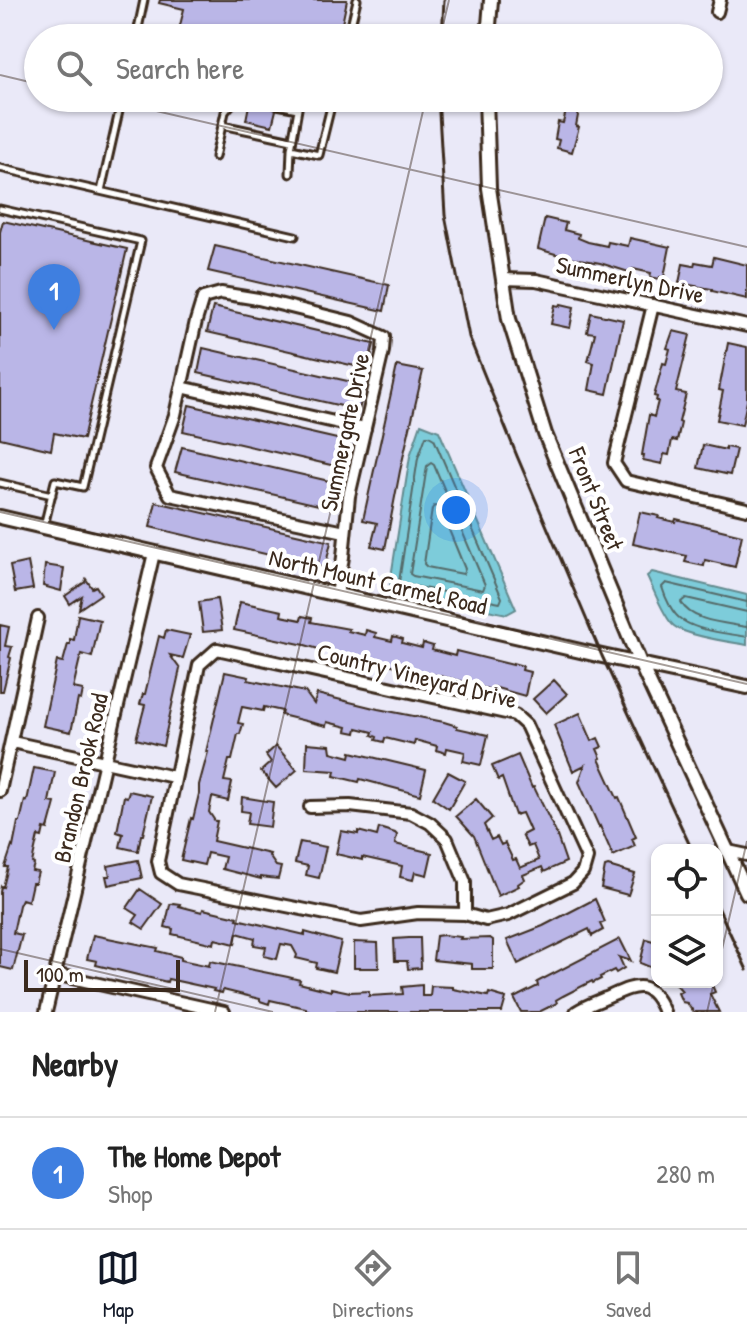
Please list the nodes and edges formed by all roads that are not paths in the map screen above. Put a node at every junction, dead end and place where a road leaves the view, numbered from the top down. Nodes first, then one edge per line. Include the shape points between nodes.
1 (144, 0) edge
2 (357, 0) edge
3 (491, 0) edge
4 (720, 0) edge
5 (717, 12) dead end
6 (139, 24) edge
7 (351, 24) edge
8 (489, 24) edge
9 (119, 112) edge
10 (225, 112) edge
11 (297, 112) edge
12 (330, 112) edge
13 (486, 112) edge
14 (222, 125) junction
15 (292, 140) junction
16 (291, 149) junction
17 (215, 157) dead end
18 (0, 168) edge
19 (290, 174) dead end
20 (101, 191) junction
21 (0, 209) edge
22 (295, 236) dead end
23 (503, 279) junction
24 (653, 305) junction
25 (747, 326) edge
26 (181, 387) junction
27 (365, 429) junction
28 (0, 483) edge
29 (52, 495) junction
30 (747, 509) edge
31 (0, 517) edge
32 (44, 527) junction
33 (345, 532) junction
34 (154, 553) junction
35 (337, 595) junction
36 (38, 618) dead end
37 (640, 663) junction
38 (747, 687) edge
39 (12, 742) junction
40 (106, 762) junction
41 (174, 777) junction
42 (0, 791) edge
43 (310, 807) dead end
44 (728, 851) junction
45 (747, 855) edge
46 (747, 893) edge
47 (465, 914) junction
48 (54, 974) junction
49 (46, 1012) edge
50 (224, 1012) edge
51 (576, 1012) edge
52 (664, 1012) edge

1 - 6 lane
2 - 7 lane
3 - 8 street
4 - 5 street
9 - 20 lane
10 - 14 lane
11 - 15 lane
12 - 16 lane via 319,155
13 - 23 street, Front Street via 489,188
14 - 15 lane
14 - 17 lane
15 - 16 lane
16 - 19 lane
18 - 20 lane
20 - 22 lane
21 - 29 lane via 141,241 83,487 55,481
23 - 24 street, Summerlyn Drive via 536,280
23 - 37 street, Front Street via 509,319 545,434
24 - 25 street, Summerlyn Drive
24 - 30 street via 614,463 626,481
26 - 27 street
26 - 27 street, Summergate Drive via 203,298 221,293 258,299 351,322 384,337
26 - 33 street, Summergate Drive via 156,468 170,495
27 - 33 street, Summergate Drive
28 - 29 lane
29 - 32 lane
31 - 32 street, North Mount Carmel Road
32 - 34 street, North Mount Carmel Road
33 - 35 street, Summergate Drive
34 - 35 street, North Mount Carmel Road
34 - 40 street, Brandon Brook Road
35 - 37 street, North Mount Carmel Road
36 - 39 street
37 - 38 street, North Mount Carmel Road
37 - 44 street, Front Street
39 - 40 street
39 - 42 street
40 - 41 street
40 - 48 street, Brandon Brook Road
41 - 47 street, Country Vineyard Drive via 158,861 161,873 178,884 361,921 418,913
41 - 47 street, Country Vineyard Drive via 199,665 217,649 515,715 526,725 587,858 573,883 508,915 486,920
43 - 47 street via 411,813 430,823 447,839 465,882
44 - 45 street
44 - 46 street, Front Street
48 - 49 street, Brandon Brook Road
48 - 50 street
51 - 52 street via 632,986 657,995

